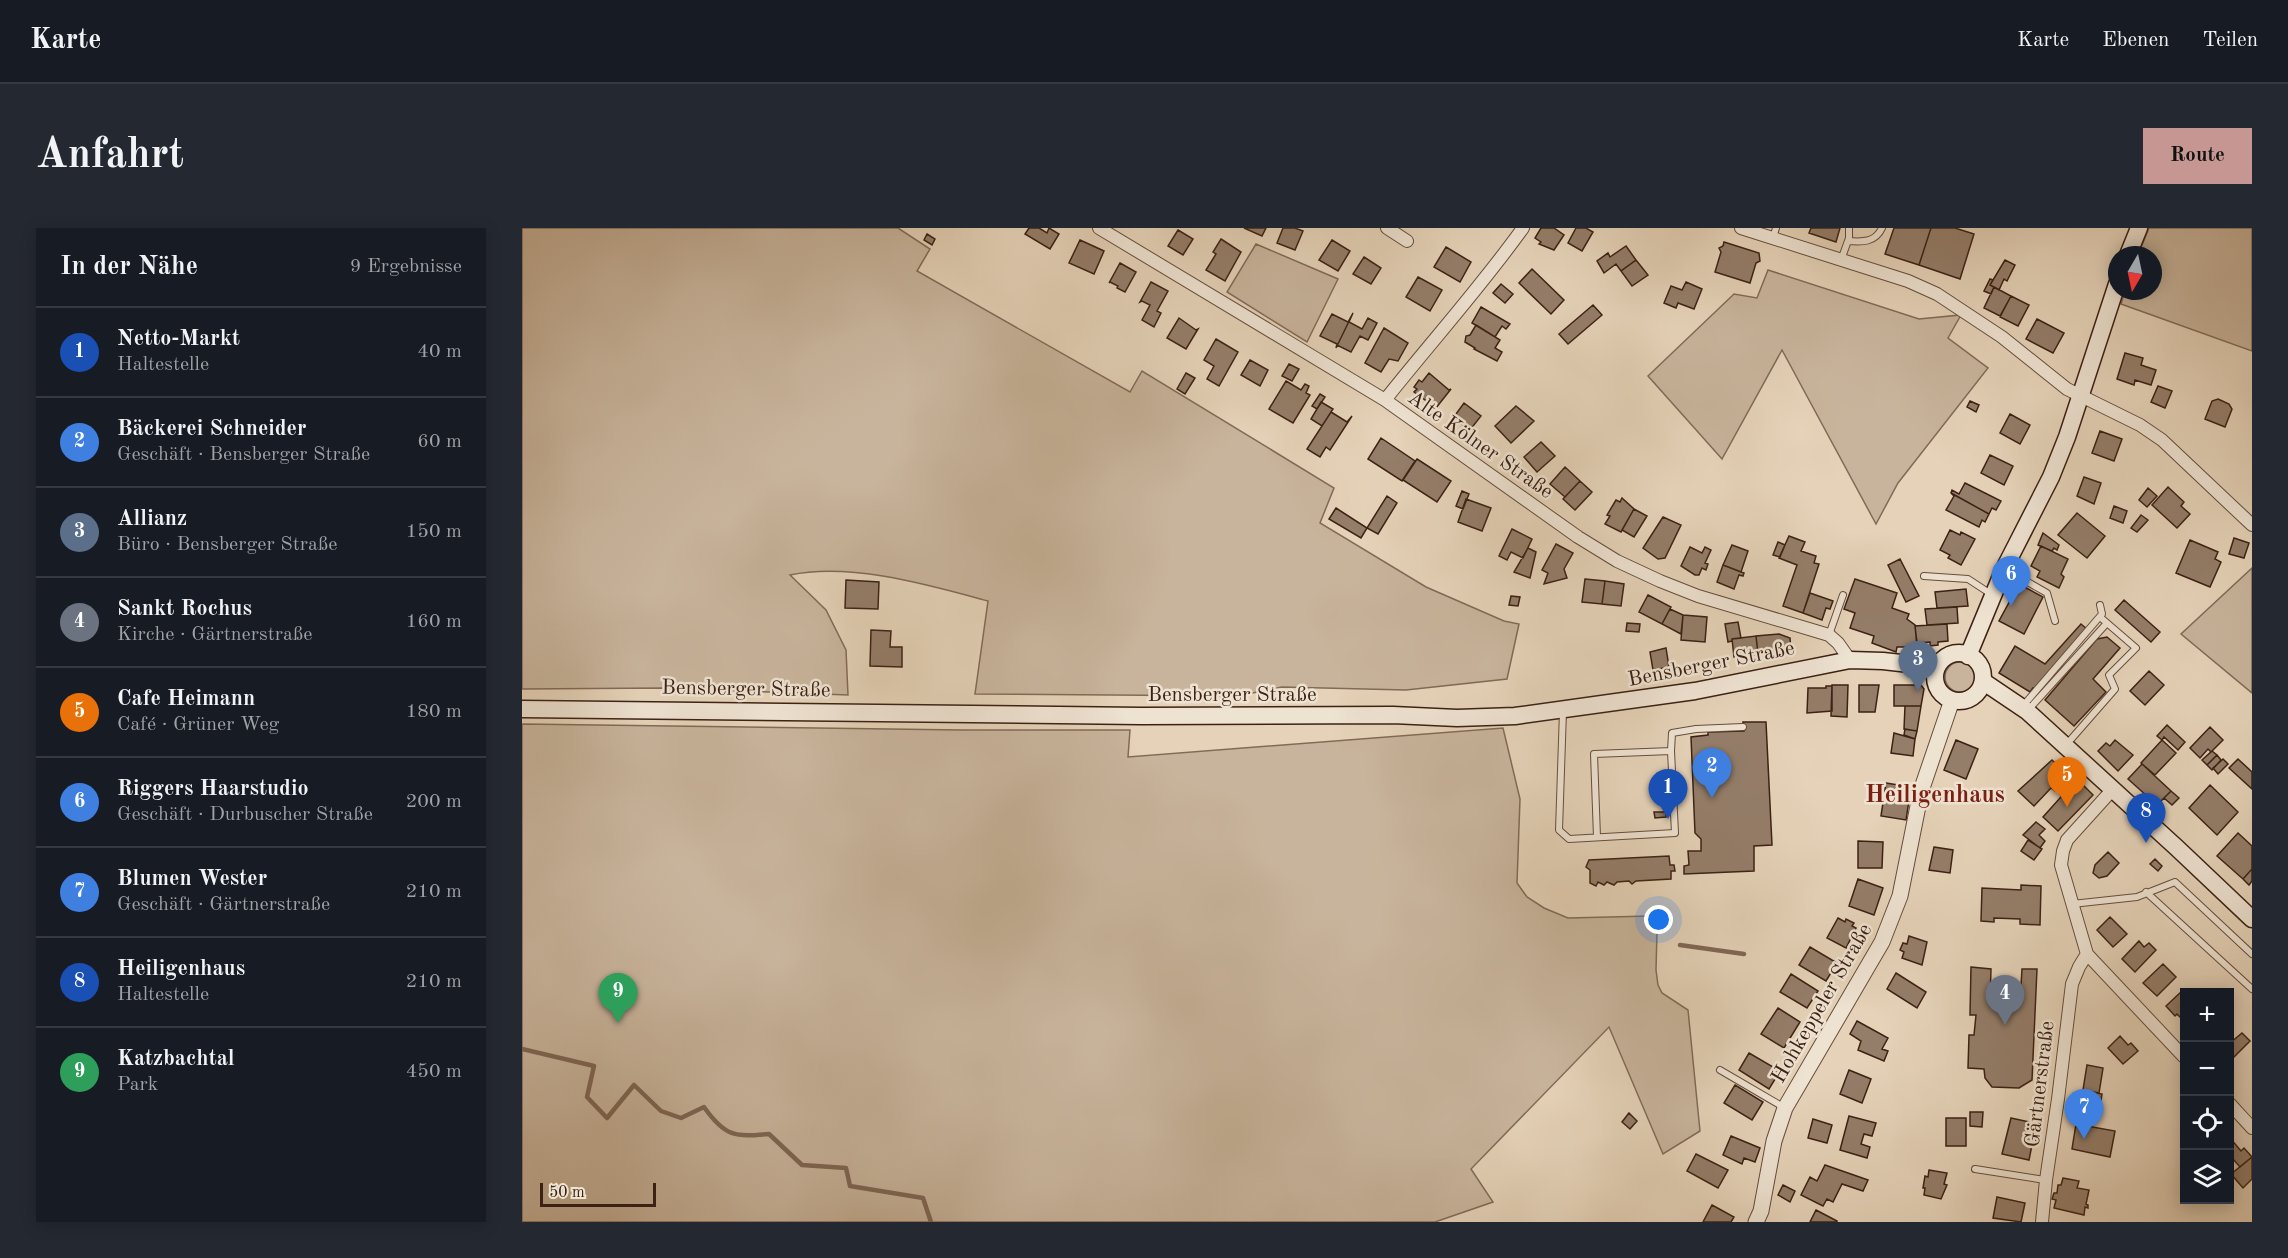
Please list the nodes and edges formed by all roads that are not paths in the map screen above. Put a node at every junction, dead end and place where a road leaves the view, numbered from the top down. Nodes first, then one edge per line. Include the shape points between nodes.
1 (1099, 228) edge
2 (1387, 228) edge
3 (1523, 228) edge
4 (1741, 228) edge
5 (1849, 228) edge
6 (1882, 228) edge
7 (2139, 228) edge
8 (1774, 233) edge
9 (1407, 241) dead end
10 (1848, 241) junction
11 (2132, 246) edge
12 (1841, 260) junction
13 (2112, 300) edge
14 (2080, 395) junction
15 (1386, 400) junction
16 (2252, 525) edge
17 (2004, 569) junction
18 (1924, 576) dead end
19 (1843, 595) dead end
20 (1993, 596) junction
21 (2100, 605) dead end
22 (2100, 617) junction
23 (2055, 621) dead end
24 (2107, 623) junction
25 (1829, 635) junction
26 (1968, 656) junction
27 (1850, 660) junction
28 (1936, 667) junction
29 (1983, 682) junction
30 (1952, 700) junction
31 (522, 709) edge
32 (2024, 709) junction
33 (1563, 710) junction
34 (1743, 727) dead end
35 (2066, 745) junction
36 (1671, 751) junction
37 (2113, 789) junction
38 (1597, 837) junction
39 (2146, 892) junction
40 (2072, 904) junction
41 (2252, 919) edge
42 (2087, 954) junction
43 (2252, 954) edge
44 (2252, 988) edge
45 (2180, 1053) edge
46 (1720, 1070) dead end
47 (1785, 1108) junction
48 (2234, 1109) edge
49 (2252, 1128) edge
50 (1975, 1169) dead end
51 (2046, 1180) junction
52 (1756, 1222) edge
53 (2042, 1222) edge

1 - 15 street, Alte Kölner Straße
2 - 9 street
3 - 15 street
4 - 8 street
5 - 10 lane
6 - 10 lane via 1871,240
7 - 11 main road
8 - 12 street
10 - 12 lane
12 - 14 street via 1937,294
13 - 14 main road
14 - 16 street via 2162,440
14 - 17 main road via 2051,477
15 - 25 street, Alte Kölner Straße via 1617,561 1698,596
17 - 20 main road
17 - 23 lane via 2047,593
18 - 20 lane via 1968,579
19 - 25 lane
20 - 26 main road
21 - 22 lane
22 - 24 lane
22 - 32 lane
24 - 32 lane
24 - 35 lane via 2136,648 2109,675 2115,689
25 - 27 street
26 - 28 main road via 1947,656
26 - 29 main road via 1981,666
27 - 28 main road, Bensberger Straße
27 - 33 main road, Bensberger Straße via 1695,691
28 - 30 main road via 1936,686
29 - 30 main road via 1973,697
29 - 32 main road
30 - 47 street, Hohkeppeler Straße via 1921,791 1900,896 1882,942
31 - 33 main road, Bensberger Straße via 1457,718
32 - 35 main road
33 - 38 lane via 1559,830 1569,839
34 - 36 lane via 1672,733
35 - 37 main road
36 - 38 lane via 1594,754
36 - 38 lane via 1675,833
37 - 40 street via 2067,840 2063,851 2061,865
37 - 41 main road
39 - 40 lane via 2137,897
39 - 43 lane via 2175,882
39 - 44 lane
40 - 42 street
42 - 45 street
42 - 51 street, Gärtnerstraße via 2072,984
46 - 47 lane
47 - 52 street, Hohkeppeler Straße
48 - 49 street
50 - 51 lane
51 - 53 street, Gärtnerstraße

